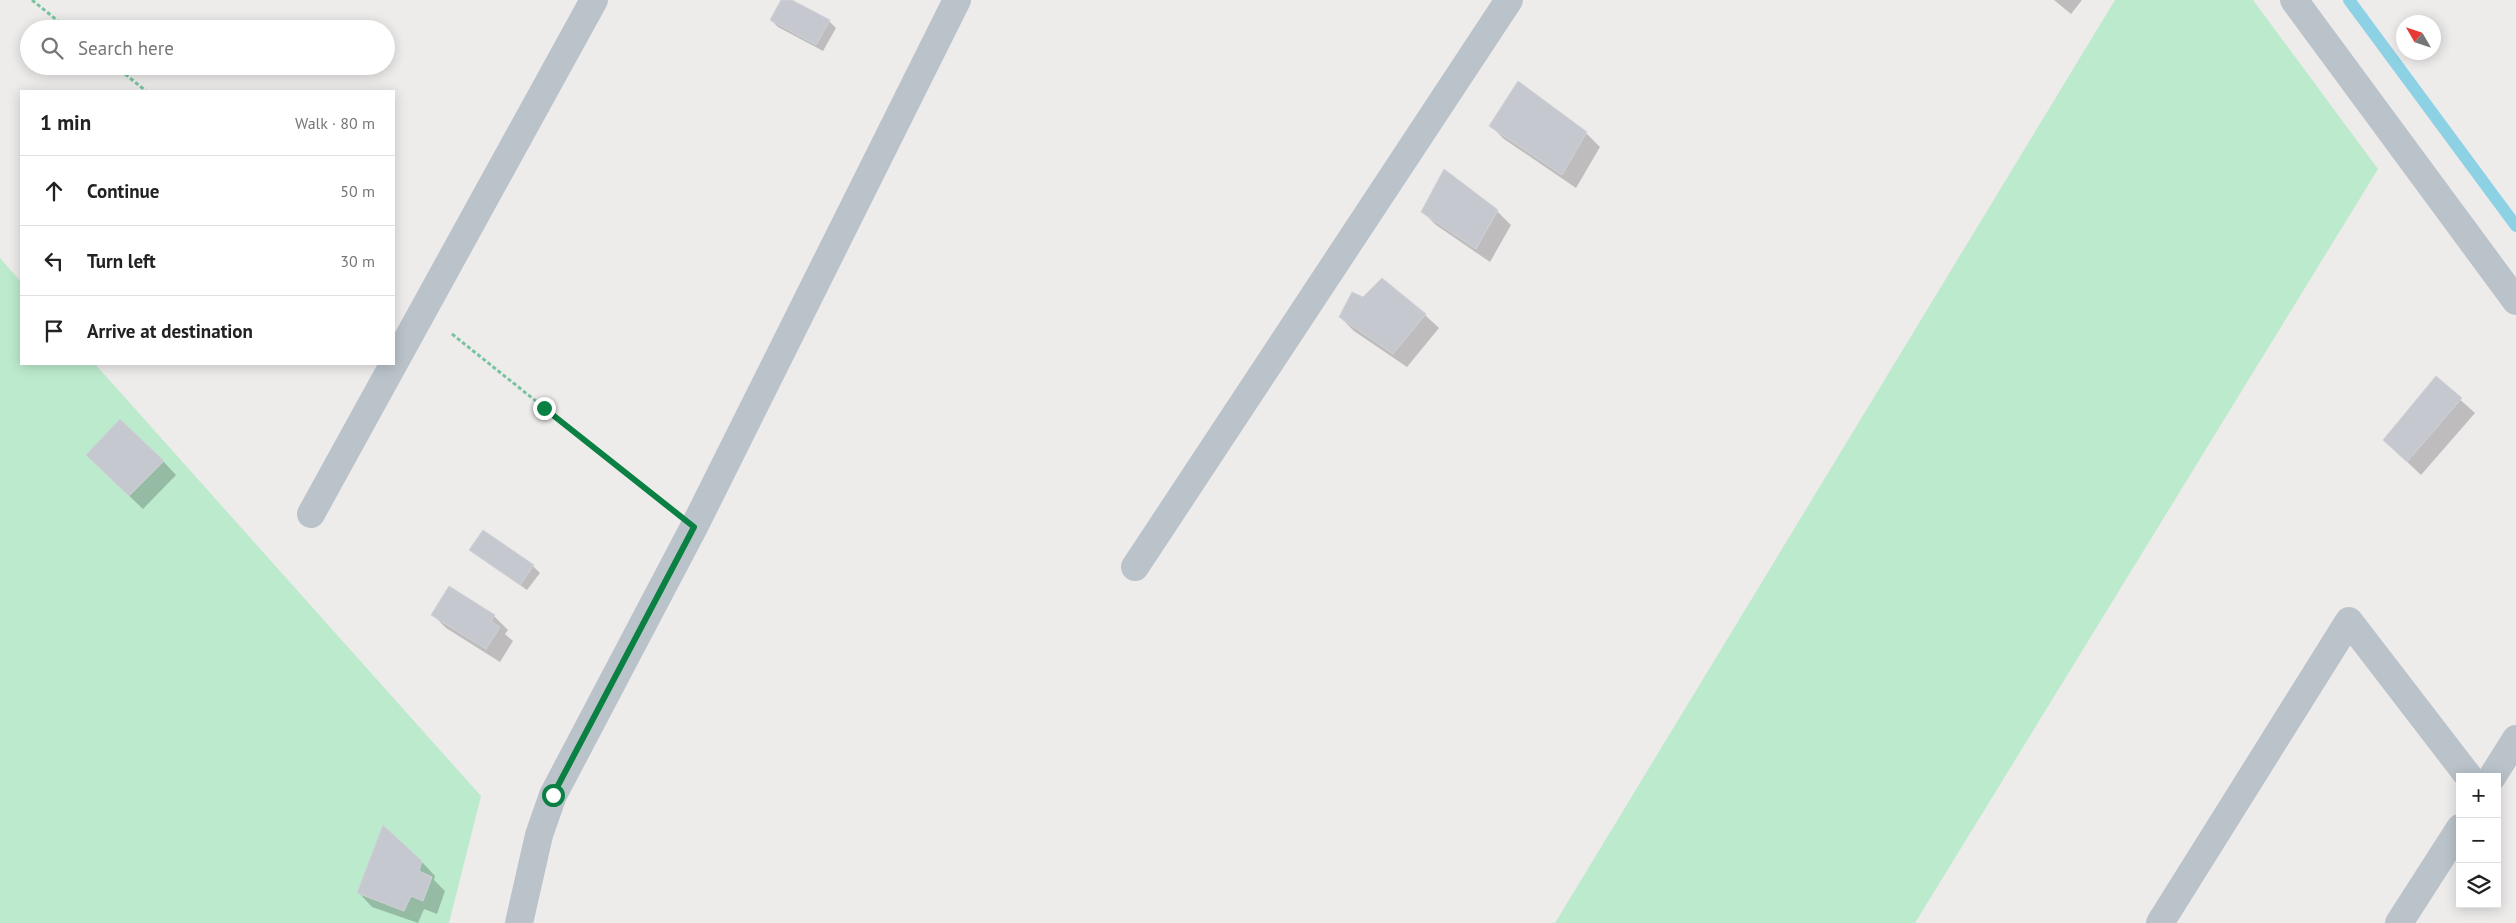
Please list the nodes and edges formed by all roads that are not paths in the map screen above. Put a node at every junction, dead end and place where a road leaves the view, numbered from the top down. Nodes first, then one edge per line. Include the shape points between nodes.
1 (594, 0) edge
2 (957, 0) edge
3 (1509, 0) edge
4 (2294, 0) edge
5 (2516, 301) edge
6 (395, 361) edge
7 (393, 365) edge
8 (311, 514) dead end
9 (1135, 567) dead end
10 (2516, 738) edge
11 (2466, 773) edge
12 (2494, 773) edge
13 (2456, 834) edge
14 (519, 923) edge
15 (2160, 923) edge
16 (2400, 923) edge

1 - 6 street
2 - 14 street via 694,527 553,795 539,835
3 - 9 street
4 - 5 street
7 - 8 street
10 - 12 street
11 - 15 street via 2348,621
13 - 16 street

